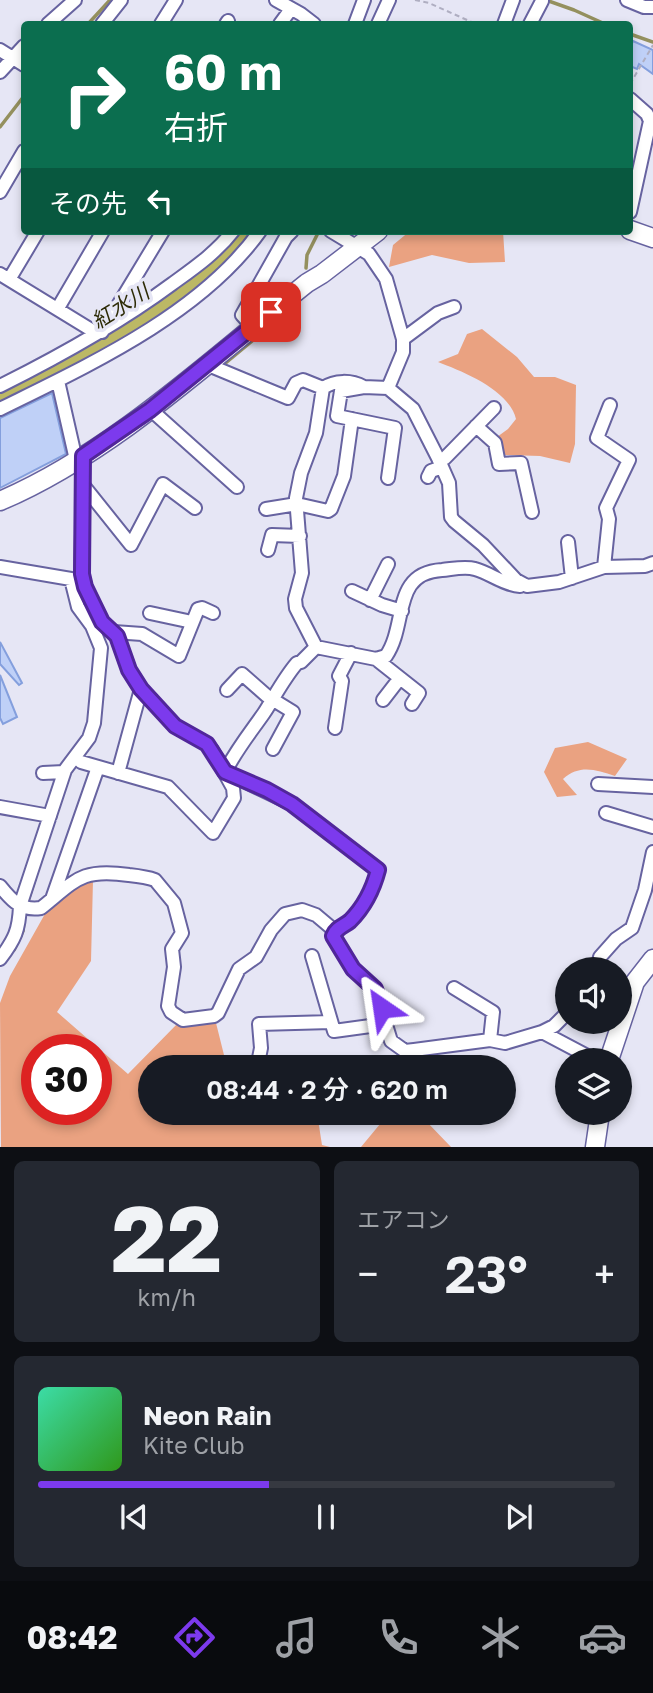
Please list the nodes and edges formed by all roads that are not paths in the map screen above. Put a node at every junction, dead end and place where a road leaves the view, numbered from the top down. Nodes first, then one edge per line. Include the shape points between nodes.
1 (75, 0) edge
2 (121, 0) edge
3 (176, 0) edge
4 (276, 0) edge
5 (364, 0) edge
6 (389, 0) edge
7 (513, 0) edge
8 (627, 0) edge
9 (542, 1) edge
10 (653, 6) edge
11 (291, 9) junction
12 (51, 21) edge
13 (104, 21) edge
14 (163, 21) edge
15 (282, 21) edge
16 (309, 21) edge
17 (356, 21) edge
18 (379, 21) edge
19 (504, 21) edge
20 (532, 21) edge
21 (21, 49) edge
22 (0, 50) edge
23 (12, 57) junction
24 (21, 63) edge
25 (0, 72) edge
26 (633, 101) edge
27 (651, 113) edge
28 (21, 155) edge
29 (634, 170) edge
30 (4, 175) edge
31 (0, 192) edge
32 (633, 231) edge
33 (35, 235) edge
34 (101, 235) edge
35 (161, 235) edge
36 (230, 235) edge
37 (257, 235) edge
38 (288, 235) edge
39 (338, 235) edge
40 (373, 235) edge
41 (653, 238) edge
42 (357, 247) junction
43 (5, 276) edge
44 (454, 307) dead end
45 (58, 308) junction
46 (252, 326) junction
47 (102, 332) junction
48 (403, 339) junction
49 (206, 364) junction
50 (58, 381) junction
51 (0, 386) edge
52 (364, 387) junction
53 (323, 388) junction
54 (388, 388) junction
55 (610, 405) dead end
56 (494, 408) dead end
57 (0, 409) edge
58 (150, 410) junction
59 (352, 419) junction
60 (476, 426) junction
61 (79, 458) junction
62 (441, 464) junction
63 (428, 477) dead end
64 (388, 478) dead end
65 (83, 485) junction
66 (237, 487) dead end
67 (0, 501) edge
68 (297, 504) junction
69 (195, 508) dead end
70 (266, 509) dead end
71 (533, 512) dead end
72 (300, 536) junction
73 (568, 542) dead end
74 (268, 550) dead end
75 (653, 562) edge
76 (388, 564) dead end
77 (0, 567) edge
78 (604, 567) junction
79 (572, 578) junction
80 (527, 586) junction
81 (352, 591) dead end
82 (370, 600) junction
83 (402, 611) junction
84 (150, 613) dead end
85 (213, 613) dead end
86 (192, 622) junction
87 (114, 632) junction
88 (316, 647) junction
89 (351, 653) junction
90 (376, 660) junction
91 (400, 678) junction
92 (141, 689) junction
93 (227, 690) dead end
94 (272, 699) junction
95 (383, 700) dead end
96 (412, 704) dead end
97 (335, 728) dead end
98 (273, 749) dead end
99 (81, 762) dead end
100 (98, 767) junction
101 (64, 772) junction
102 (225, 772) junction
103 (43, 773) dead end
104 (118, 773) junction
105 (598, 784) dead end
106 (653, 787) edge
107 (0, 807) edge
108 (606, 813) dead end
109 (50, 816) junction
110 (653, 827) edge
111 (653, 852) edge
112 (3, 895) edge
113 (52, 899) junction
114 (20, 906) junction
115 (335, 931) junction
116 (312, 956) dead end
117 (600, 957) edge
118 (0, 959) edge
119 (653, 959) edge
120 (632, 986) edge
121 (454, 988) dead end
122 (331, 1022) junction
123 (385, 1024) junction
124 (555, 1025) edge
125 (542, 1032) junction
126 (490, 1040) junction
127 (572, 1048) edge
128 (260, 1055) edge
129 (598, 1125) edge
130 (595, 1147) edge

1 - 12 street
2 - 13 street
3 - 14 street
4 - 11 street
5 - 17 street
6 - 18 street
7 - 19 street
8 - 10 street
9 - 20 street
11 - 15 street
11 - 16 street
21 - 23 street
22 - 23 street
23 - 24 street
23 - 25 street
26 - 27 street
27 - 29 street
28 - 30 street
30 - 31 street
32 - 41 street
33 - 43 street
34 - 45 street
35 - 47 street
36 - 47 street via 213,254
37 - 50 street via 229,269 187,302
38 - 46 street via 243,314
39 - 42 street
40 - 42 street
42 - 46 street
42 - 48 street via 383,271
43 - 45 street
44 - 48 street
45 - 47 street
46 - 49 street
47 - 51 street
48 - 54 street via 400,363
49 - 53 street via 288,398 303,380
49 - 58 street
50 - 57 street
50 - 61 street
52 - 53 street via 338,382
52 - 54 street
52 - 59 street via 341,391 337,416
53 - 68 street
54 - 62 street via 413,410
55 - 78 street via 597,438 629,460 606,508
56 - 60 street
58 - 61 street
58 - 66 street
59 - 64 street via 395,428
59 - 68 street via 344,476 331,509
60 - 62 street
60 - 71 street via 495,443 499,464 521,463
61 - 65 street
61 - 67 street
62 - 63 street
62 - 80 street via 449,483 450,517
65 - 69 street via 131,545 163,484
65 - 87 street via 82,574 96,613
68 - 70 street
68 - 72 street
72 - 74 street via 272,536
72 - 88 street via 302,573 296,608
73 - 79 street
75 - 78 street
76 - 82 street
77 - 101 street via 71,579 78,607 98,638 101,649 94,723 89,738
78 - 79 street
79 - 80 street
80 - 83 street via 475,569 429,571 411,583
81 - 82 street
82 - 83 street
83 - 90 street via 388,652
84 - 86 street
85 - 86 street via 198,609
86 - 87 street via 179,656 142,634
87 - 92 street
88 - 89 street
88 - 94 street via 290,671
89 - 90 street
89 - 97 street via 339,676 345,705
90 - 91 street
91 - 95 street
91 - 96 street via 419,694
92 - 102 street via 175,726 207,744
92 - 104 street
93 - 94 street via 245,670
94 - 98 street via 293,712
94 - 102 street
99 - 100 street
100 - 104 street
100 - 113 street
101 - 103 street
101 - 109 street
102 - 104 street via 234,798 212,833 168,787
102 - 115 street via 292,804 378,870 373,889 355,915
105 - 106 street
107 - 109 street
108 - 110 street
109 - 114 street
111 - 117 street via 632,928
112 - 114 street
113 - 114 street via 41,908
113 - 115 street via 93,873 155,880 174,904 181,933 172,949 174,967 167,1006 183,1020 218,1013 239,969 256,957 285,914 302,910
114 - 118 street via 19,928
115 - 123 street via 334,940 353,969 375,989
116 - 122 street
119 - 120 street
121 - 126 street via 493,1012
122 - 123 street via 334,1031
122 - 128 street via 259,1024
123 - 126 street via 391,1041 405,1051
124 - 125 street
125 - 126 street via 505,1043
125 - 127 street
129 - 130 street

